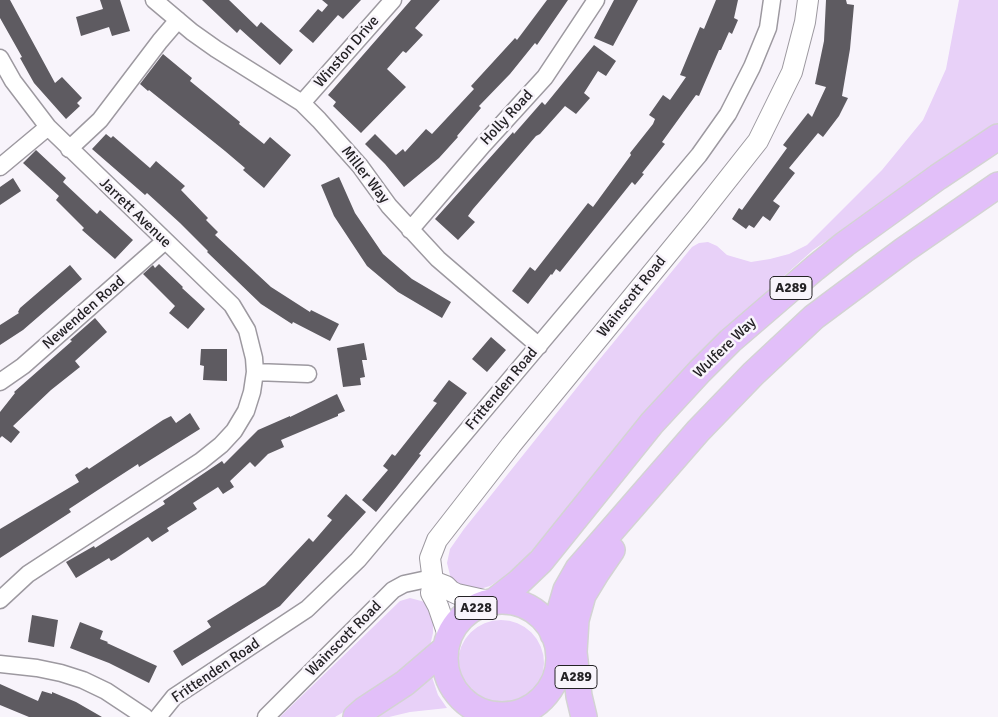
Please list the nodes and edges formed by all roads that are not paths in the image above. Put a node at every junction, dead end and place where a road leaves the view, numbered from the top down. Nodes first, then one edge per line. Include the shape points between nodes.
1 (154, 0) edge
2 (393, 0) edge
3 (596, 0) edge
4 (772, 0) edge
5 (808, 0) edge
6 (178, 20) junction
7 (0, 58) edge
8 (302, 103) junction
9 (48, 127) junction
10 (998, 138) edge
11 (70, 149) junction
12 (0, 167) edge
13 (998, 185) edge
14 (410, 230) junction
15 (165, 241) junction
16 (539, 346) junction
17 (255, 372) junction
18 (308, 374) dead end
19 (0, 382) edge
20 (698, 431) junction
21 (433, 579) junction
22 (0, 600) edge
23 (493, 602) junction
24 (553, 634) junction
25 (447, 643) junction
26 (558, 662) junction
27 (0, 664) edge
28 (488, 716) edge
29 (145, 717) edge
30 (158, 717) edge
31 (266, 717) edge
32 (356, 717) edge
33 (569, 717) edge
34 (584, 717) edge

1 - 6 street, Miller Way
2 - 8 street, Winston Drive
3 - 14 street, Holly Road via 545,77
4 - 16 street, Frittenden Road via 768,28 728,114 699,155
5 - 21 street, Wainscott Road via 792,72 758,141 447,525 432,549
6 - 8 street, Miller Way via 216,49
6 - 11 street via 100,120
7 - 9 street, Jarrett Avenue
8 - 14 street, Miller Way via 360,166
9 - 11 street, Jarrett Avenue
9 - 12 street
10 - 23 main road, Wulfere Way / A289 via 845,244 730,341 652,423 541,561
11 - 15 street, Jarrett Avenue
13 - 20 main road, A289 via 814,317
14 - 16 street, Miller Way via 438,260
15 - 17 street, Jarrett Avenue via 223,294 241,317 252,344
15 - 19 street, Newenden Road via 23,366
16 - 30 street, Frittenden Road via 351,566 307,609 174,697
17 - 18 street
17 - 22 street, Jarrett Avenue via 246,411 221,446 28,574
20 - 24 main road, A289 via 578,569 566,590
20 - 34 main road, A289 via 651,502 596,572 583,595 576,620 574,652
21 - 23 street via 457,594
21 - 25 street, Wainscott Road via 431,593 439,608
21 - 31 street, Wainscott Road via 404,584 393,590
23 - 24 main road, A228 via 513,603 531,610
23 - 25 main road, A228 via 464,616
24 - 26 main road, A228
25 - 28 main road, A228 via 446,669 456,692
25 - 32 main road, A228 via 405,683
26 - 28 main road, A228 via 554,681 538,702 521,712
26 - 33 main road, A289
27 - 29 street via 44,669 83,680 106,690

